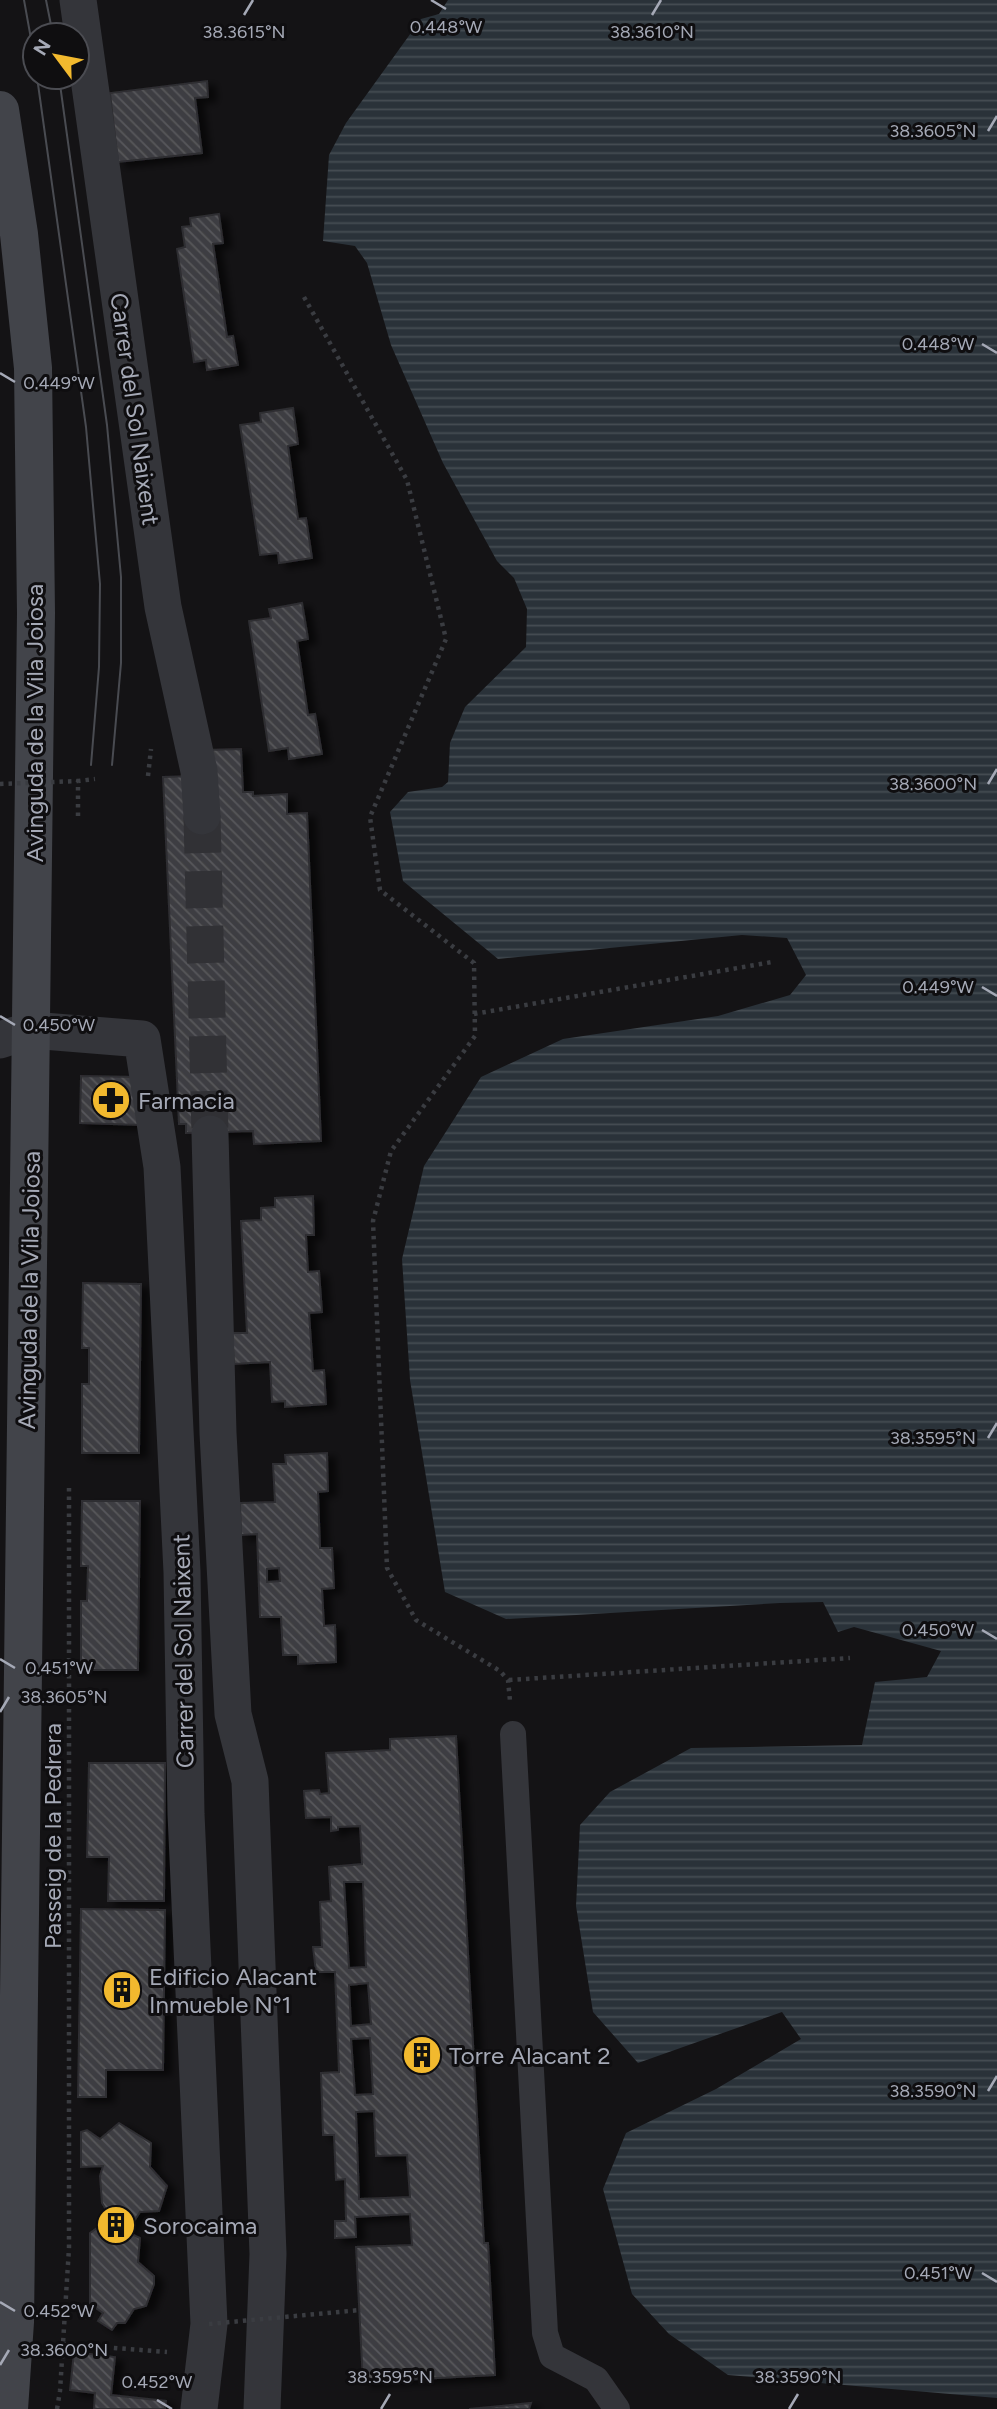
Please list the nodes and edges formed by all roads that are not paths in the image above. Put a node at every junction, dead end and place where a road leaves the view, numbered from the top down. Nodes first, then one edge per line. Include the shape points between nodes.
1 (78, 0) edge
2 (0, 110) edge
3 (5, 172) edge
4 (202, 816) tunnel mouth
5 (16, 1035) edge
6 (210, 1134) tunnel mouth
7 (513, 1734) road end
8 (9, 2409) edge
9 (199, 2409) edge
10 (262, 2409) edge
11 (617, 2409) edge

1 - 4 street, Carrer del Sol Naixent via 163,607 199,771
2 - 3 main road, Avinguda de la Vila Joiosa
3 - 5 main road, Avinguda de la Vila Joiosa via 33,368 36,613
5 - 8 main road, Avinguda de la Vila Joiosa via 15,2322
5 - 9 street, Carrer del Sol Naixent via 142,1039 162,1167 182,1572 186,1814 209,2323
6 - 10 street, Carrer del Sol Naixent via 218,1433 233,1714 250,1781 268,2254
7 - 11 street via 545,2333 552,2356 596,2379

